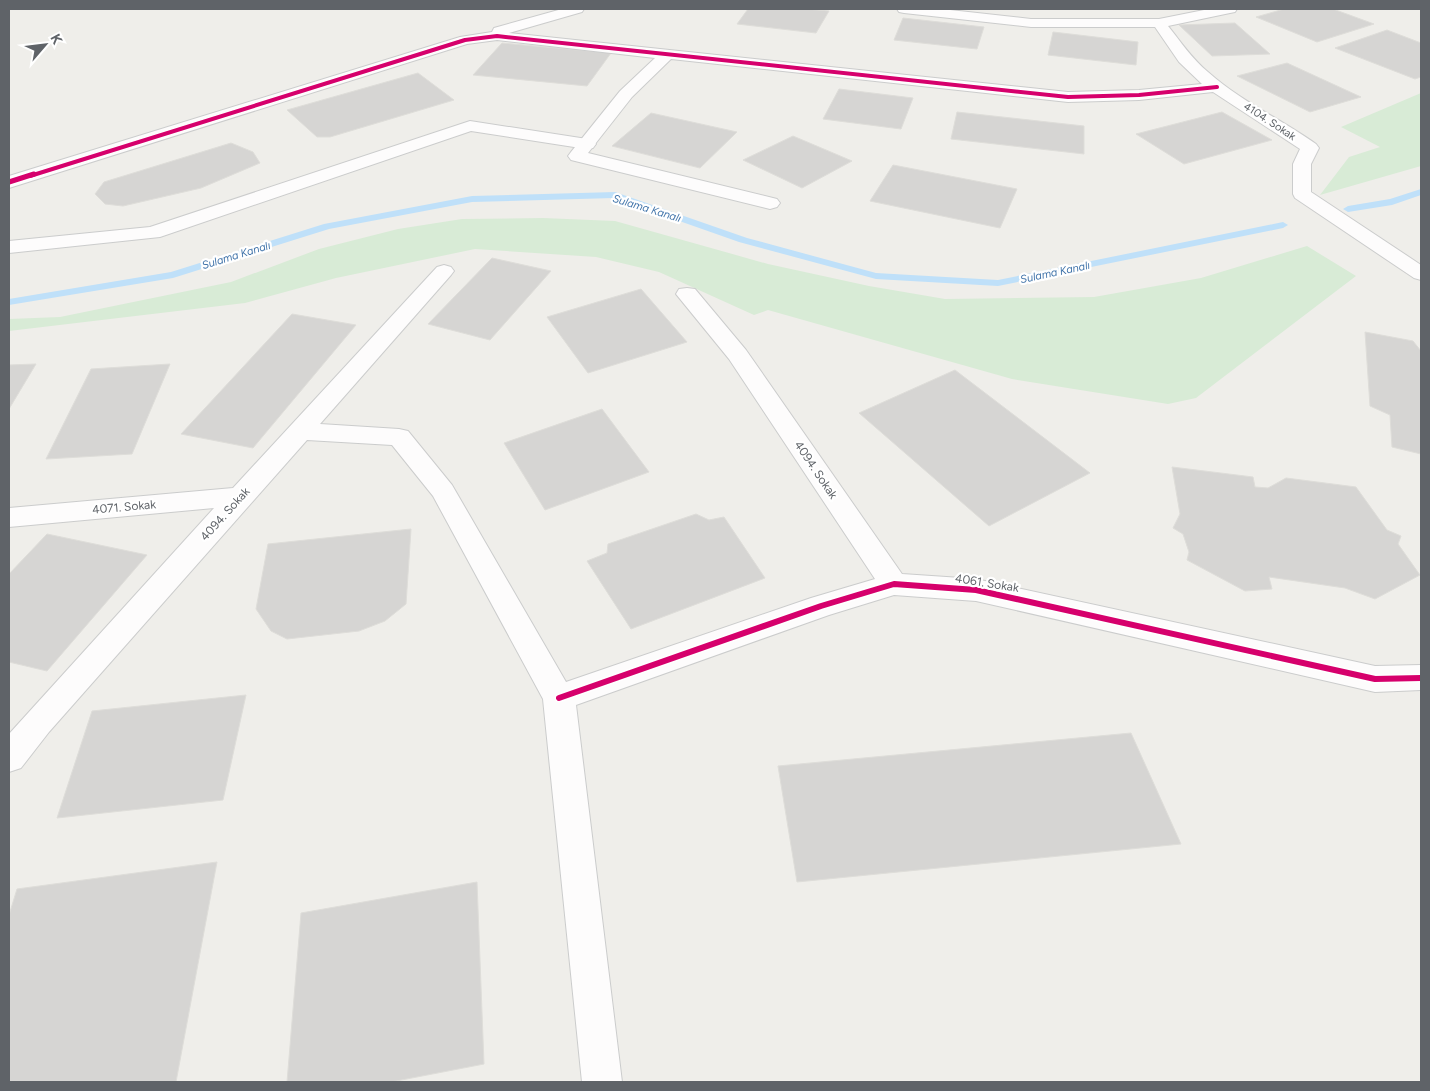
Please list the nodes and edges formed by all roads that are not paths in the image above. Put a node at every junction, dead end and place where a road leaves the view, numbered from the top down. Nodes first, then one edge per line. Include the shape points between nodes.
1 (577, 9) edge
2 (904, 9) edge
3 (1116, 9) edge
4 (1230, 9) edge
5 (1159, 23) junction
6 (466, 40) junction
7 (668, 54) junction
8 (1217, 87) junction
9 (587, 144) junction
10 (9, 182) edge
11 (770, 203) dead end
12 (9, 247) edge
13 (444, 271) dead end
14 (1421, 274) edge
15 (687, 294) dead end
16 (300, 430) junction
17 (240, 497) junction
18 (9, 517) edge
19 (894, 584) junction
20 (1421, 678) edge
21 (559, 698) junction
22 (9, 758) edge
23 (602, 1082) edge

1 - 6 street
2 - 5 street via 1031,23
3 - 5 street
4 - 5 street
5 - 8 street, 4104. Sokak via 1189,63
6 - 7 street via 497,36
6 - 10 street
7 - 8 street via 1068,97 1139,95
7 - 9 street via 626,94
8 - 14 street, 4104. Sokak via 1310,148 1302,164 1302,194
9 - 11 street via 577,156
9 - 12 street via 470,126 153,233
13 - 16 street, 4094. Sokak
15 - 19 street, 4094. Sokak via 738,356
16 - 17 street, 4094. Sokak
16 - 21 street via 399,437 443,491
17 - 18 street, 4071. Sokak
17 - 22 street, 4094. Sokak
19 - 20 street, 4061. Sokak via 976,590 1375,679
19 - 21 street, 4061. Sokak via 821,606
21 - 23 street

